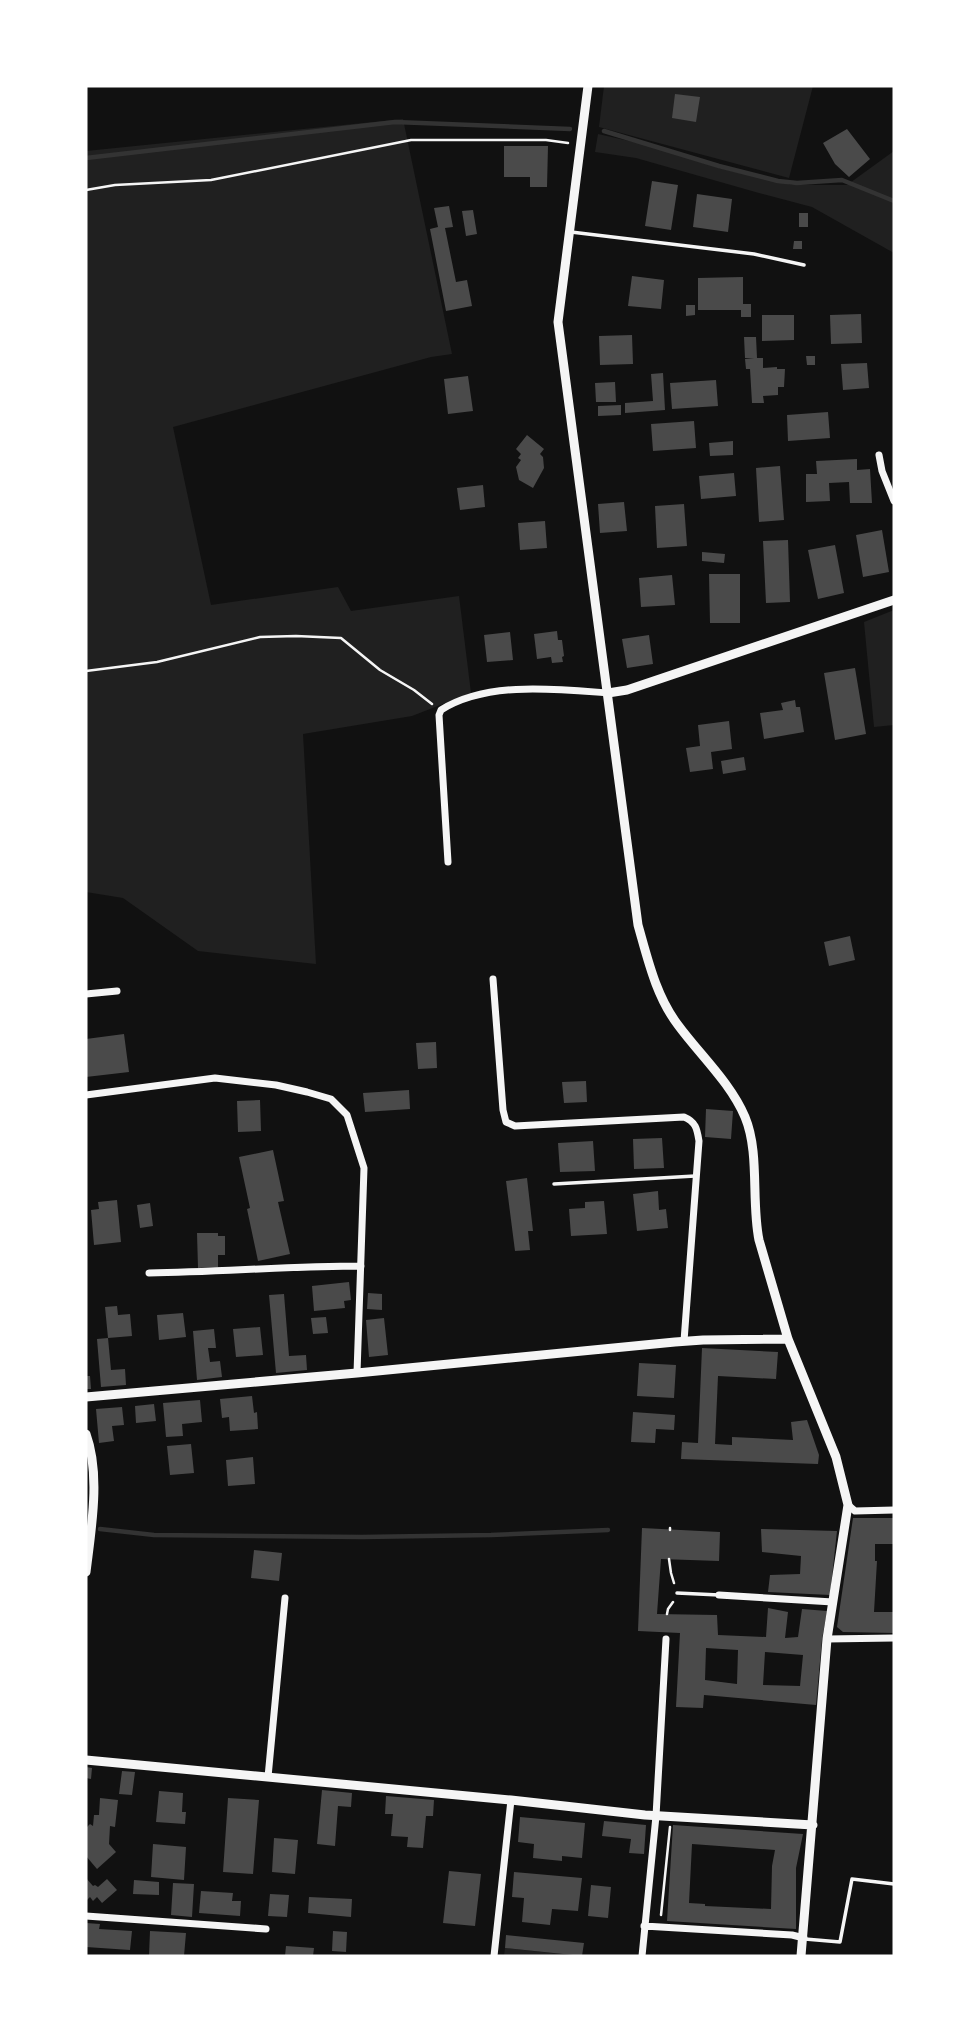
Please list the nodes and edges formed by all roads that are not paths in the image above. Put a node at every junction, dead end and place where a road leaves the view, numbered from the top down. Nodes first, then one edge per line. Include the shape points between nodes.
1 (588, 86) edge
2 (569, 231) junction
3 (804, 265) dead end
4 (879, 455) dead end
5 (894, 500) edge
6 (894, 600) edge
7 (608, 693) junction
8 (448, 862) dead end
9 (493, 979) dead end
10 (117, 991) dead end
11 (86, 993) edge
12 (86, 1095) edge
13 (697, 1175) junction
14 (554, 1184) dead end
15 (361, 1266) junction
16 (149, 1273) dead end
17 (788, 1339) junction
18 (684, 1341) junction
19 (356, 1373) junction
20 (86, 1397) edge
21 (86, 1434) edge
22 (848, 1505) junction
23 (894, 1510) edge
24 (86, 1572) edge
25 (677, 1593) dead end
26 (719, 1595) joint
27 (285, 1598) dead end
28 (833, 1602) junction
29 (894, 1638) edge
30 (666, 1639) dead end
31 (827, 1639) junction
32 (86, 1760) edge
33 (268, 1777) junction
34 (510, 1800) junction
35 (656, 1816) junction
36 (813, 1825) junction
37 (894, 1884) edge
38 (86, 1916) edge
39 (644, 1926) junction
40 (266, 1929) dead end
41 (804, 1938) junction
42 (494, 1956) edge
43 (642, 1956) edge
44 (801, 1956) edge

1 - 2 street
2 - 3 lane via 754,254
2 - 7 street via 559,333
4 - 5 street
6 - 7 street
7 - 8 street via 551,689 485,692 441,710
7 - 17 street via 638,925 657,988 745,1117 756,1226
9 - 13 street via 506,1122 515,1126 684,1117 696,1125
10 - 11 street
12 - 15 street via 215,1078 276,1085 331,1100 347,1115 364,1168
13 - 14 lane
13 - 18 street
15 - 16 street
15 - 19 street
17 - 18 street
17 - 22 street via 836,1457
18 - 19 street
19 - 20 street
21 - 24 street via 93,1470
22 - 23 street via 855,1511
22 - 28 street
25 - 26 lane
26 - 28 street
27 - 33 street
28 - 31 street
29 - 31 street
30 - 35 street
31 - 36 street
32 - 33 street
33 - 34 street
34 - 35 street
34 - 42 street
35 - 36 street
35 - 39 street
36 - 41 street
37 - 41 lane via 852,1879 840,1942
38 - 40 street
39 - 41 street
39 - 43 street
41 - 44 street

